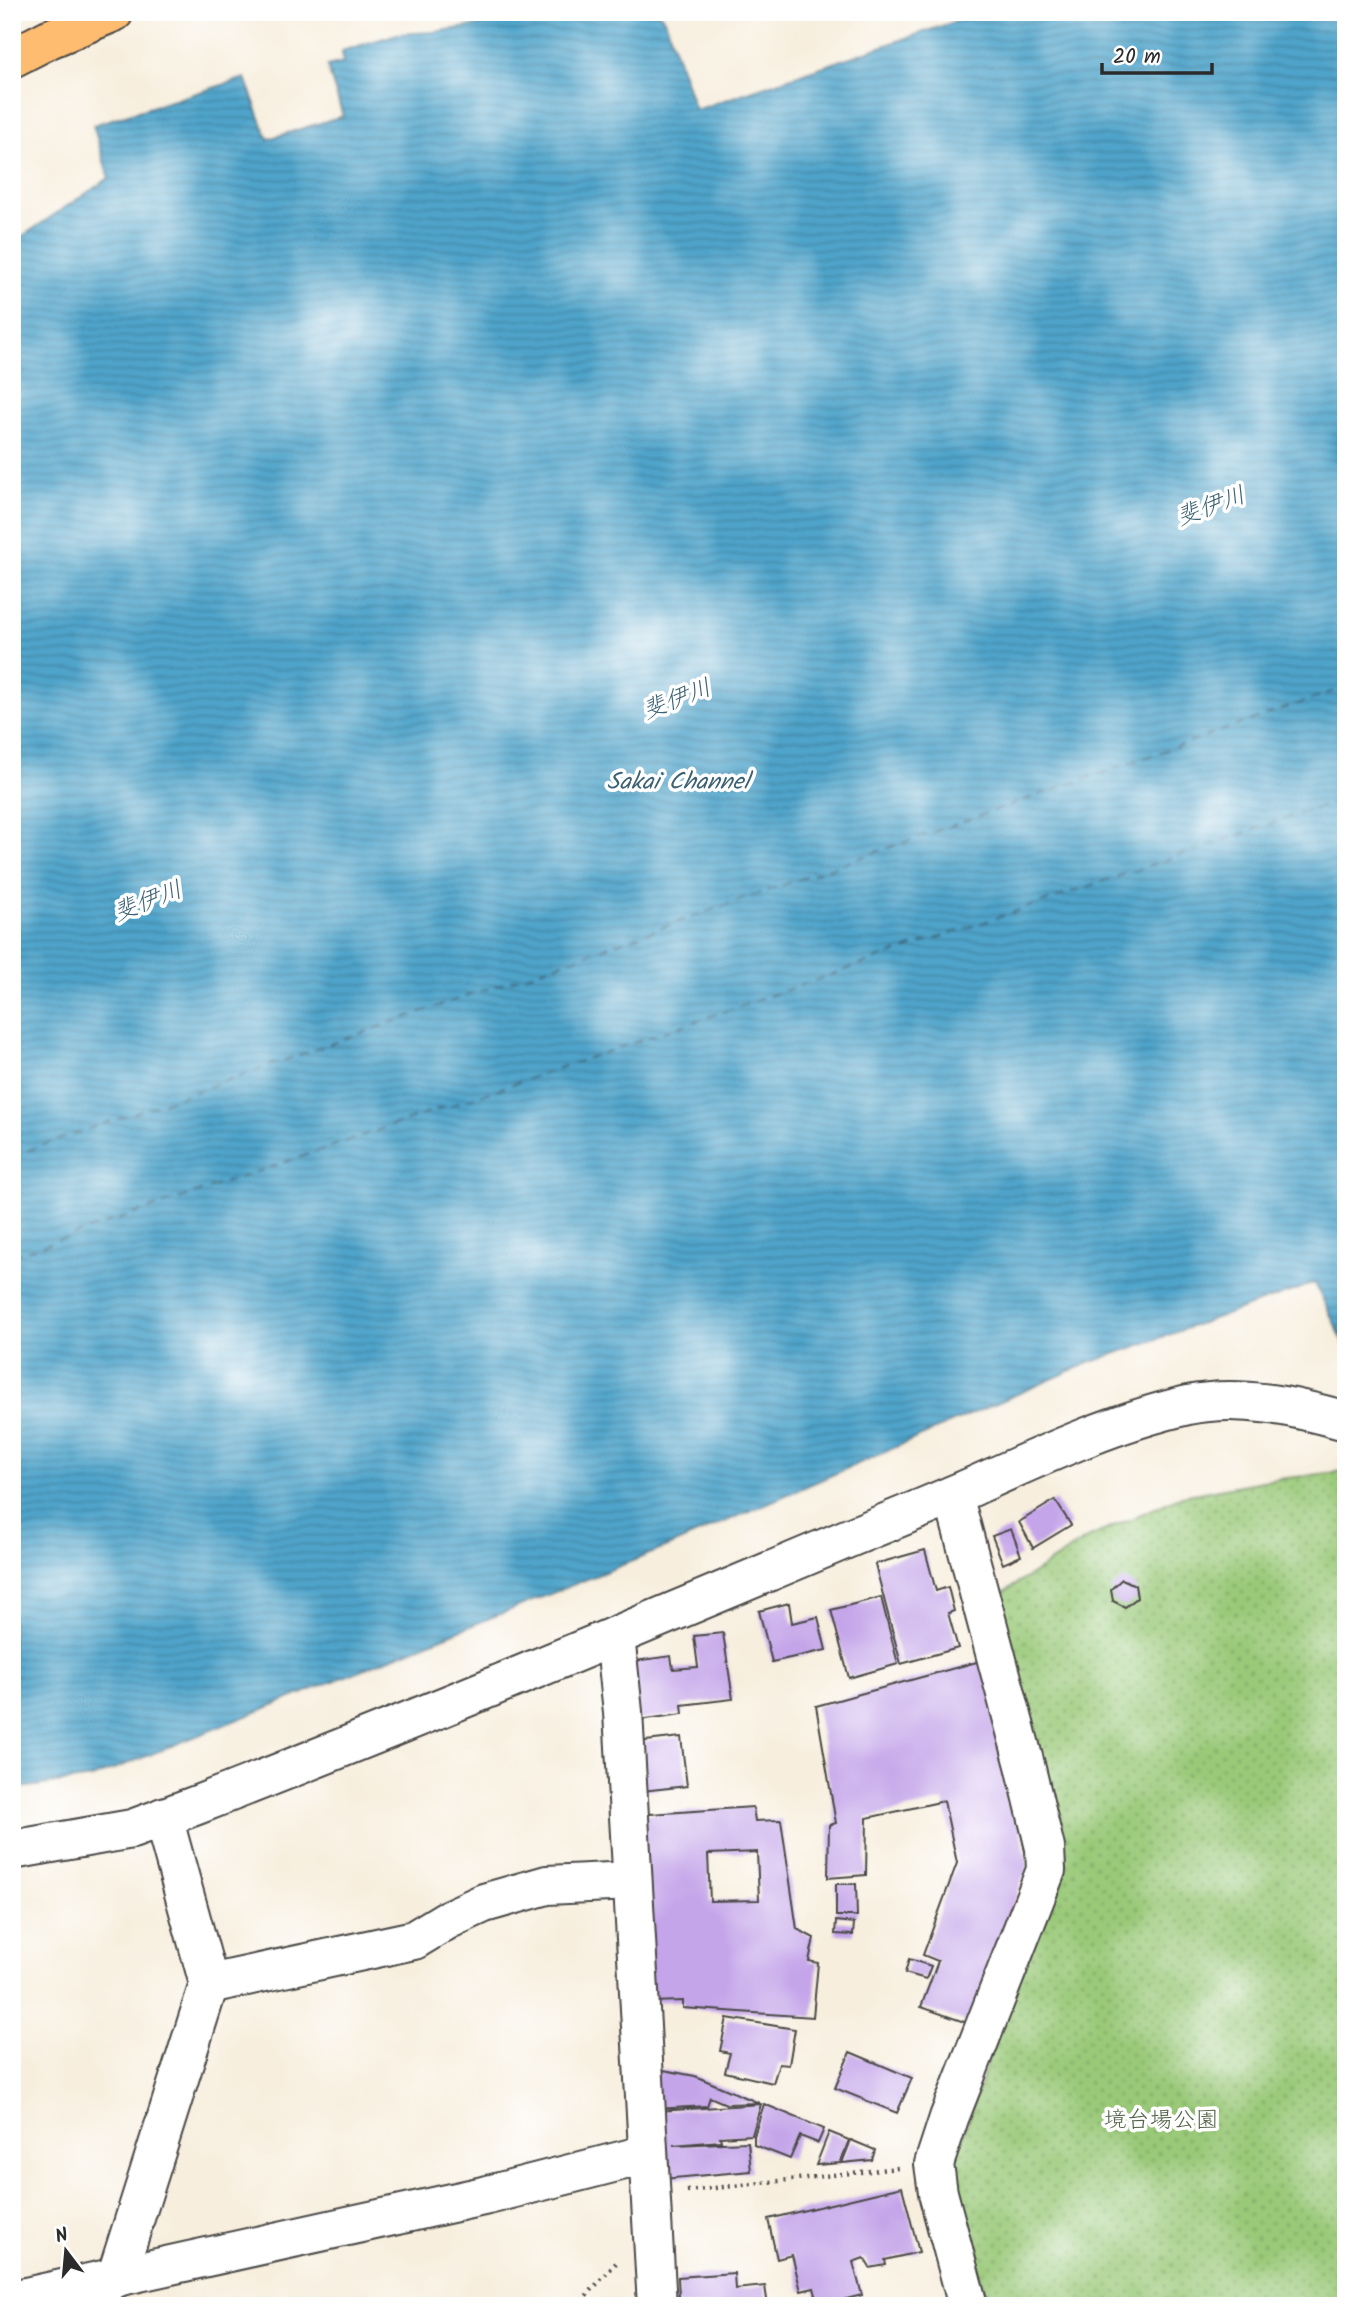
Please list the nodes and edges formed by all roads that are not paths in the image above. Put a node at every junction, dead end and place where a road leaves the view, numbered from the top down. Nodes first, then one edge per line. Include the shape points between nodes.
1 (114, 12) edge
2 (12, 58) edge
3 (1346, 1421) edge
4 (953, 1495) junction
5 (615, 1636) junction
6 (163, 1817) junction
7 (12, 1850) edge
8 (631, 1881) junction
9 (209, 1983) junction
10 (648, 2154) junction
11 (111, 2292) edge
12 (12, 2300) edge
13 (657, 2306) edge
14 (968, 2306) edge

1 - 2 main road
3 - 4 street via 1296,1407 1230,1402 1190,1405 1121,1425
4 - 5 street
4 - 14 street via 1025,1765 1046,1870 934,2164
5 - 6 street
5 - 8 street
6 - 7 street via 132,1829
6 - 9 street
8 - 9 street via 547,1885 484,1903 395,1946
8 - 10 street
9 - 11 street
10 - 11 street
10 - 13 street
11 - 12 street

